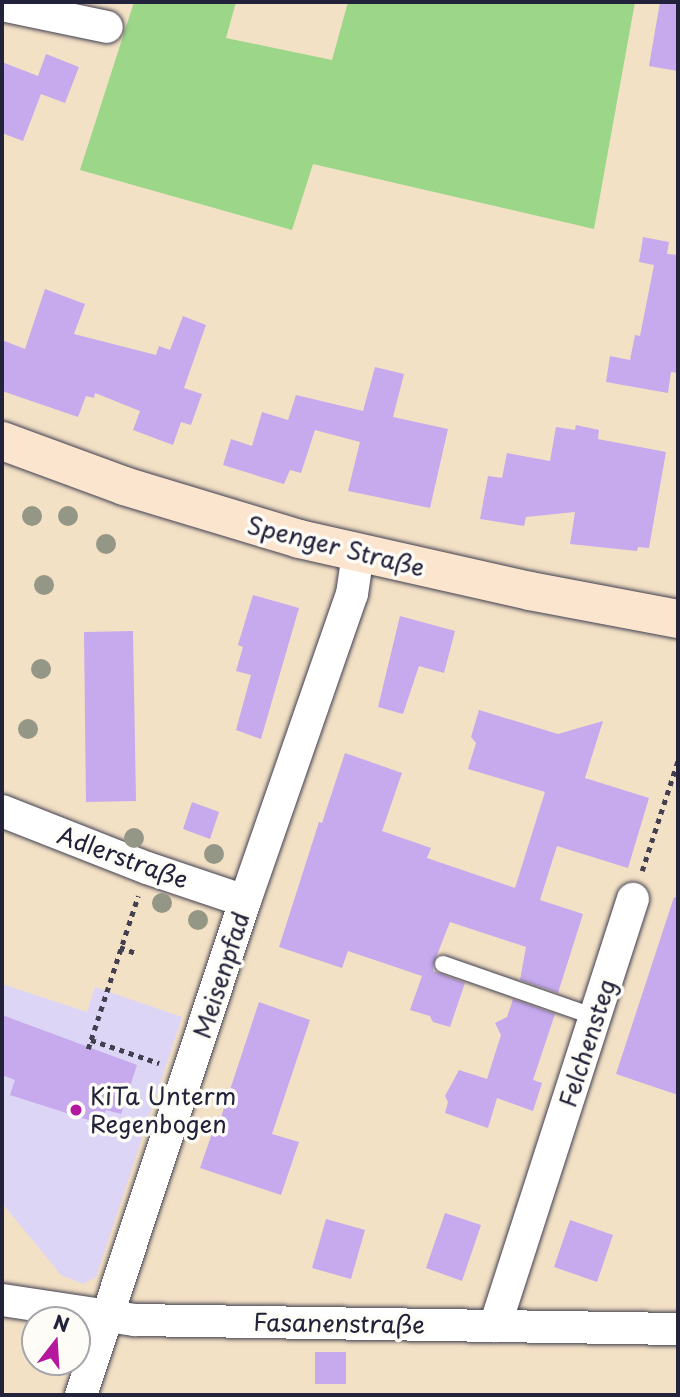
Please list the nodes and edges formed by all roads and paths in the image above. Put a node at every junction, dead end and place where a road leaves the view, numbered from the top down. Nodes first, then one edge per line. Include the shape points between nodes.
1 (2, 5) edge
2 (107, 27) dead end
3 (2, 441) edge
4 (358, 554) junction
5 (677, 611) edge
6 (678, 760) edge
7 (2, 811) edge
8 (147, 868) junction
9 (634, 899) joint
10 (245, 901) junction
11 (120, 947) junction
12 (136, 953) dead end
13 (443, 964) dead end
14 (595, 1017) junction
15 (90, 1040) junction
16 (88, 1049) dead end
17 (189, 1073) junction
18 (2, 1300) edge
19 (108, 1317) junction
20 (495, 1326) junction
21 (678, 1329) edge
22 (80, 1395) edge

1 - 2 street
3 - 4 street, Spenger Straße via 124,486
4 - 5 street, Spenger Straße
4 - 10 street, Meisenpfad via 352,594
6 - 9 path
7 - 8 street, Adlerstraße
8 - 10 street, Adlerstraße
8 - 11 path
9 - 14 street, Felchensteg
10 - 17 street, Meisenpfad
11 - 12 path
11 - 15 path
13 - 14 lane
14 - 20 street, Felchensteg
15 - 16 path
15 - 17 path
17 - 19 street, Meisenpfad
18 - 19 street, Fasanenstraße
19 - 20 street, Fasanenstraße
19 - 22 street, Meisenpfad
20 - 21 street, Fasanenstraße

